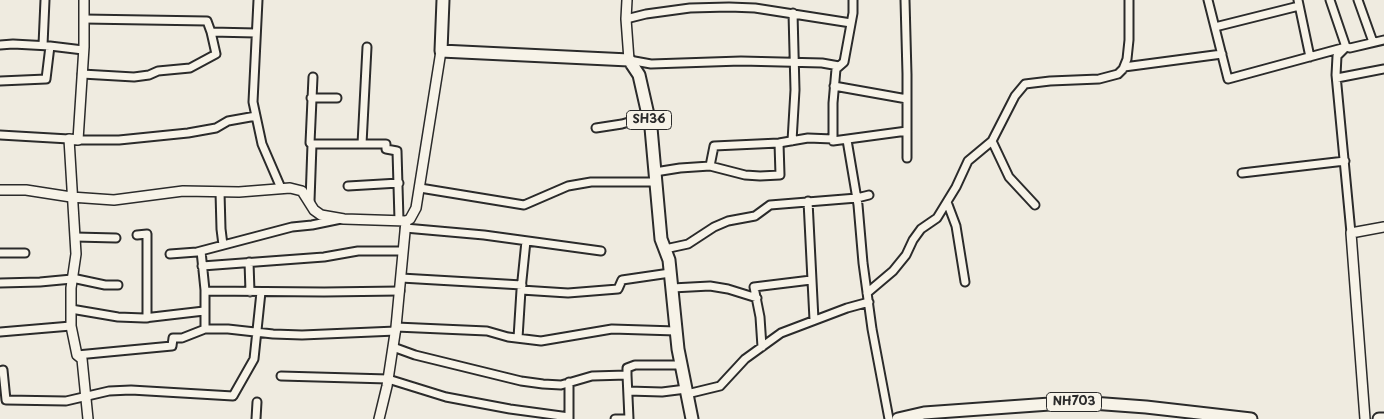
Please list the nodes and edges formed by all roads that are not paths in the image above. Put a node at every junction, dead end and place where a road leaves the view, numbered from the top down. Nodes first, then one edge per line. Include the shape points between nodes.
1 (45, 0) edge
2 (84, 0) edge
3 (258, 0) edge
4 (443, 0) edge
5 (627, 0) edge
6 (853, 0) edge
7 (905, 0) edge
8 (1129, 0) edge
9 (1208, 0) edge
10 (1330, 0) edge
11 (1358, 0) edge
12 (1299, 3) edge
13 (732, 4) edge
14 (793, 13) junction
15 (84, 19) junction
16 (626, 19) junction
17 (851, 23) junction
18 (1215, 26) junction
19 (211, 32) junction
20 (256, 33) junction
21 (1384, 40) edge
22 (1373, 42) junction
23 (0, 45) edge
24 (46, 45) junction
25 (367, 47) dead end
26 (1346, 47) junction
27 (83, 50) junction
28 (441, 51) junction
29 (1222, 54) junction
30 (1310, 57) junction
31 (629, 60) junction
32 (794, 63) junction
33 (839, 66) junction
34 (1124, 67) junction
35 (1384, 69) edge
36 (82, 74) junction
37 (313, 76) dead end
38 (1337, 78) junction
39 (0, 81) edge
40 (834, 86) junction
41 (311, 98) junction
42 (337, 98) dead end
43 (907, 99) junction
44 (256, 116) junction
45 (649, 116) junction
46 (596, 128) dead end
47 (907, 131) junction
48 (0, 135) edge
49 (833, 139) junction
50 (73, 140) junction
51 (847, 140) junction
52 (792, 141) junction
53 (992, 141) junction
54 (779, 142) junction
55 (312, 144) junction
56 (362, 144) junction
57 (907, 158) dead end
58 (1346, 161) junction
59 (710, 166) junction
60 (1242, 173) dead end
61 (656, 177) junction
62 (399, 184) junction
63 (348, 186) dead end
64 (281, 188) junction
65 (420, 188) junction
66 (0, 190) edge
67 (220, 192) junction
68 (869, 195) dead end
69 (71, 197) junction
70 (857, 198) junction
71 (310, 201) junction
72 (808, 201) junction
73 (947, 202) junction
74 (1035, 205) dead end
75 (344, 219) junction
76 (404, 223) junction
77 (1384, 227) edge
78 (1351, 233) junction
79 (136, 235) dead end
80 (75, 237) junction
81 (116, 238) dead end
82 (526, 241) junction
83 (223, 246) junction
84 (665, 249) junction
85 (201, 251) junction
86 (403, 251) junction
87 (600, 252) dead end
88 (0, 253) edge
89 (25, 253) dead end
90 (170, 254) dead end
91 (249, 262) junction
92 (202, 266) junction
93 (670, 273) junction
94 (72, 278) junction
95 (401, 278) junction
96 (812, 280) junction
97 (965, 282) dead end
98 (0, 283) edge
99 (118, 285) dead end
100 (522, 287) junction
101 (672, 288) junction
102 (205, 291) junction
103 (400, 291) junction
104 (250, 292) junction
105 (261, 292) junction
106 (868, 293) junction
107 (757, 298) junction
108 (869, 302) junction
109 (71, 309) junction
110 (204, 311) junction
111 (147, 318) junction
112 (814, 320) junction
113 (71, 326) junction
114 (205, 329) junction
115 (396, 329) junction
116 (676, 331) junction
117 (0, 332) edge
118 (258, 332) junction
119 (518, 338) junction
120 (393, 347) junction
121 (762, 347) junction
122 (78, 355) junction
123 (681, 365) junction
124 (0, 371) edge
125 (627, 375) junction
126 (281, 376) dead end
127 (388, 379) junction
128 (569, 382) junction
129 (628, 391) junction
130 (686, 391) junction
131 (86, 395) junction
132 (257, 402) dead end
133 (981, 414) edge
134 (569, 418) edge
135 (1384, 418) edge
136 (88, 419) edge
137 (256, 419) edge
138 (379, 419) edge
139 (615, 419) edge
140 (629, 419) edge
141 (692, 419) edge
142 (889, 419) edge
143 (898, 419) edge
144 (1251, 419) edge
145 (1365, 419) edge
146 (1378, 419) edge

1 - 24 street
2 - 15 street
3 - 20 street
4 - 28 highway
5 - 16 street
6 - 17 street
7 - 43 street
8 - 34 street via 1129,40
9 - 18 street
10 - 26 street
11 - 22 street
12 - 18 street
12 - 30 street
13 - 14 street
13 - 16 street
14 - 17 street
14 - 32 street
15 - 19 street via 207,21
15 - 27 street
16 - 31 street
17 - 33 street via 844,62
18 - 29 street
19 - 20 street
19 - 36 street via 216,54 190,68 134,77
20 - 44 street via 253,102
21 - 22 street
22 - 26 street
23 - 24 street
24 - 27 street
24 - 39 street via 46,79
25 - 56 street
26 - 30 street
26 - 38 street via 1337,56
27 - 36 street
28 - 31 highway
28 - 65 street
29 - 30 street via 1228,79
29 - 34 street
31 - 32 street via 651,64
31 - 45 highway, SH36 via 639,75
32 - 33 street
32 - 52 street
33 - 40 street
34 - 53 street via 1118,74 1099,79 1025,84
35 - 38 street
36 - 50 street
37 - 41 street
38 - 58 street
40 - 43 street
40 - 49 street
41 - 42 street
41 - 55 street
43 - 47 street
44 - 50 street via 188,133 119,140
44 - 64 street via 262,144
45 - 46 street
45 - 61 highway, SH36
47 - 51 street
47 - 57 street
48 - 50 street
49 - 51 street
49 - 52 street
50 - 69 street
51 - 70 street
52 - 54 street
53 - 73 street via 968,161
53 - 74 street via 1009,177
54 - 59 street via 714,146
54 - 59 street via 780,175 745,175
55 - 56 street
55 - 71 street
56 - 62 street via 386,144 386,149 397,151
58 - 60 street
58 - 78 street
59 - 61 street via 680,168
61 - 65 street via 568,186 524,205
61 - 84 highway, SH36 via 661,239
62 - 63 street
62 - 76 street
64 - 67 street
64 - 71 street via 302,191
65 - 76 street via 416,208
66 - 69 street via 26,190
67 - 69 street via 183,191 114,200
67 - 83 street
68 - 70 street
69 - 80 street
70 - 72 street
70 - 106 street
71 - 75 street via 321,215
72 - 84 street via 770,205 755,216 728,221 688,244
72 - 96 street
73 - 97 street via 956,226
73 - 106 street via 937,218 920,229 893,271
75 - 76 street
75 - 83 street via 292,227
76 - 82 street
76 - 86 street
77 - 78 street
78 - 145 street
79 - 111 street via 147,234
80 - 81 street
80 - 94 street
82 - 87 street
82 - 100 street
83 - 85 street
84 - 93 highway, SH36
85 - 90 street
85 - 92 street
86 - 91 street via 358,251 324,257
86 - 95 street
88 - 89 street
91 - 92 street
91 - 104 street
92 - 102 street
93 - 100 street via 622,280 618,289 568,293
93 - 101 highway, SH36
94 - 98 street
94 - 99 street
94 - 109 street
95 - 100 street
95 - 103 street
96 - 107 street via 754,287
96 - 112 street
100 - 119 street
101 - 107 street via 710,286
101 - 116 highway, SH36
102 - 104 street
102 - 110 street
103 - 105 street
103 - 115 street
104 - 105 street
105 - 118 street
106 - 108 street
107 - 121 street
108 - 112 street
108 - 142 street
109 - 111 street
109 - 113 street
110 - 111 street
110 - 114 street
112 - 121 street via 781,333
113 - 117 street
113 - 122 street
114 - 118 street
114 - 122 street via 173,338 172,346
115 - 118 street via 302,334
115 - 119 street via 487,331
115 - 120 street
116 - 119 street via 612,329 541,341
116 - 123 highway, SH36
118 - 131 street via 254,359 233,396 132,390
120 - 127 street
120 - 128 street via 521,381 561,385
121 - 130 street via 745,359 720,386
122 - 131 street via 82,360
123 - 125 street via 635,365 627,368
123 - 130 highway, SH36
124 - 131 street via 3,370 6,400 66,401
125 - 128 street via 592,376
125 - 129 street
126 - 127 street
127 - 134 street via 446,397
127 - 138 street
128 - 134 street
129 - 130 street
129 - 140 street
130 - 141 highway, SH36
131 - 136 street
132 - 137 street
133 - 143 highway, NH703 via 924,414
133 - 144 highway, NH703 via 1078,402
135 - 146 highway
139 - 140 street

